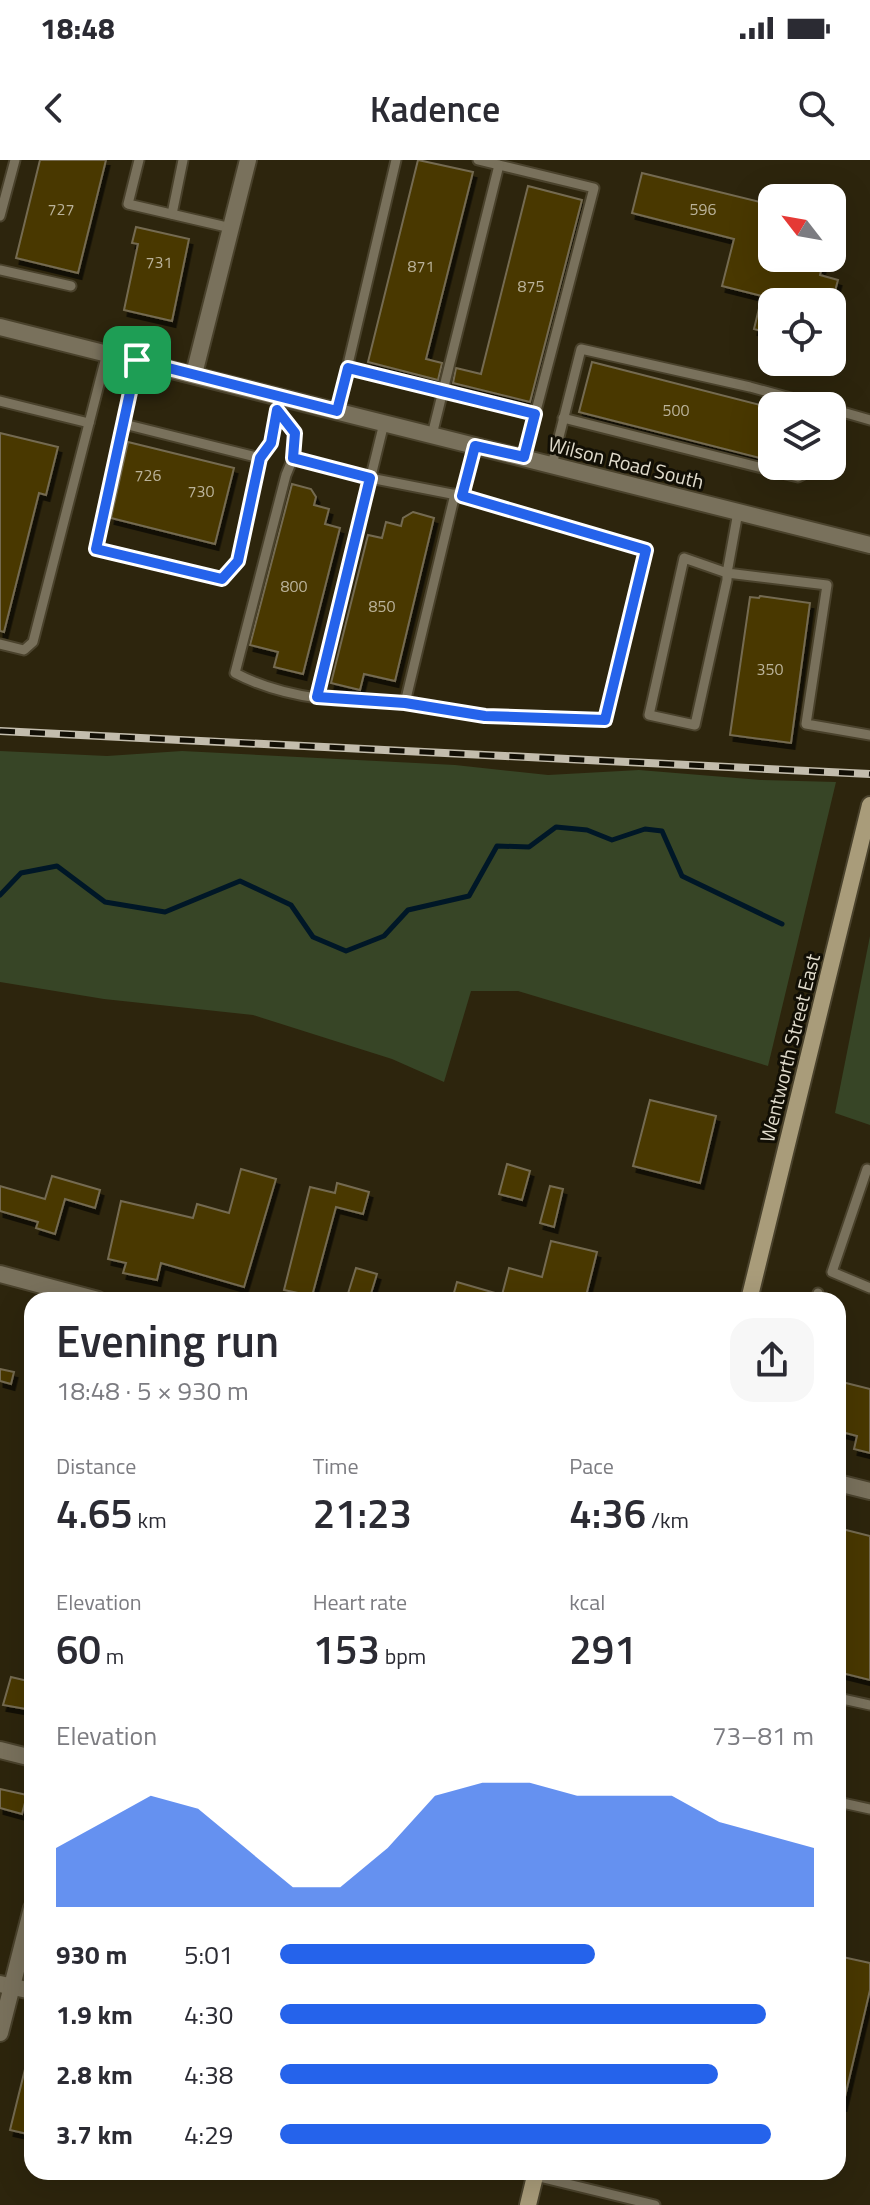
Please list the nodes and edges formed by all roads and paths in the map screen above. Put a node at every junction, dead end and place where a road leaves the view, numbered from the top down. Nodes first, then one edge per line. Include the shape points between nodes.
1 (15, 160) edge
2 (139, 160) edge
3 (183, 160) edge
4 (248, 160) edge
5 (396, 160) edge
6 (478, 160) edge
7 (499, 165) junction
8 (172, 214) junction
9 (0, 216) edge
10 (231, 228) junction
11 (0, 270) edge
12 (71, 286) dead end
13 (0, 327) edge
14 (107, 353) junction
15 (137, 360) junction
16 (348, 368) junction
17 (194, 374) junction
18 (443, 392) junction
19 (768, 392) edge
20 (0, 401) edge
21 (278, 403) junction
22 (337, 411) junction
23 (846, 413) edge
24 (535, 414) junction
25 (563, 418) junction
26 (870, 420) edge
27 (89, 423) junction
28 (384, 423) junction
29 (124, 424) junction
30 (432, 435) junction
31 (475, 446) junction
32 (524, 457) junction
33 (260, 458) junction
34 (293, 458) junction
35 (552, 465) junction
36 (758, 467) edge
37 (370, 478) junction
38 (459, 495) junction
39 (738, 512) junction
40 (870, 545) edge
41 (727, 573) junction
42 (0, 644) edge
43 (317, 697) junction
44 (405, 703) junction
45 (870, 735) edge
46 (870, 805) edge
47 (867, 1169) dead end
48 (0, 1274) edge
49 (870, 1288) edge
50 (68, 1292) edge
51 (751, 1292) edge
52 (846, 1485) edge
53 (870, 1491) edge
54 (846, 1700) edge
55 (870, 1705) edge
56 (0, 1750) edge
57 (24, 1756) edge
58 (846, 1804) edge
59 (870, 1809) edge
60 (24, 1932) edge
61 (6, 1985) edge
62 (0, 2033) edge
63 (534, 2180) edge
64 (554, 2180) edge
65 (619, 2201) edge
66 (528, 2205) edge
67 (655, 2205) edge

1 - 9 lane
2 - 8 lane via 128,204
3 - 8 lane
4 - 10 street
5 - 16 lane
6 - 7 lane
7 - 18 lane
7 - 24 lane via 594,188
8 - 10 lane
10 - 17 street
11 - 12 lane
13 - 14 street, Wilson Road South
14 - 15 street, Wilson Road South
14 - 27 lane
15 - 17 street, Wilson Road South
15 - 29 lane
16 - 18 lane
16 - 22 lane
17 - 21 street, Wilson Road South
18 - 24 lane
18 - 30 lane
19 - 25 lane via 581,349
20 - 27 lane
21 - 22 street, Wilson Road South
21 - 33 lane via 271,443
21 - 34 lane via 295,433
22 - 28 street, Wilson Road South
23 - 26 lane
24 - 32 lane
25 - 35 lane
25 - 36 lane
27 - 42 lane via 33,642 24,650
28 - 30 street, Wilson Road South
28 - 37 lane
29 - 33 lane
29 - 33 lane via 96,549 222,579 238,561
30 - 31 street, Wilson Road South
31 - 32 street, Wilson Road South
31 - 38 lane
32 - 35 street, Wilson Road South
34 - 37 lane
34 - 43 lane via 235,673 258,686
35 - 39 street, Wilson Road South
37 - 38 lane
37 - 43 lane
38 - 44 lane
38 - 44 lane via 646,550 605,720 485,716
39 - 40 street, Wilson Road South
39 - 41 lane
41 - 41 lane via 695,725 649,715 684,558
41 - 45 lane via 827,585 806,724
43 - 44 lane
46 - 51 main road, Wentworth Street East
47 - 49 lane via 832,1272
48 - 50 street
52 - 53 street
54 - 55 lane
56 - 57 street
58 - 59 lane
60 - 61 street
61 - 62 street
63 - 66 main road
64 - 65 lane
65 - 67 lane

